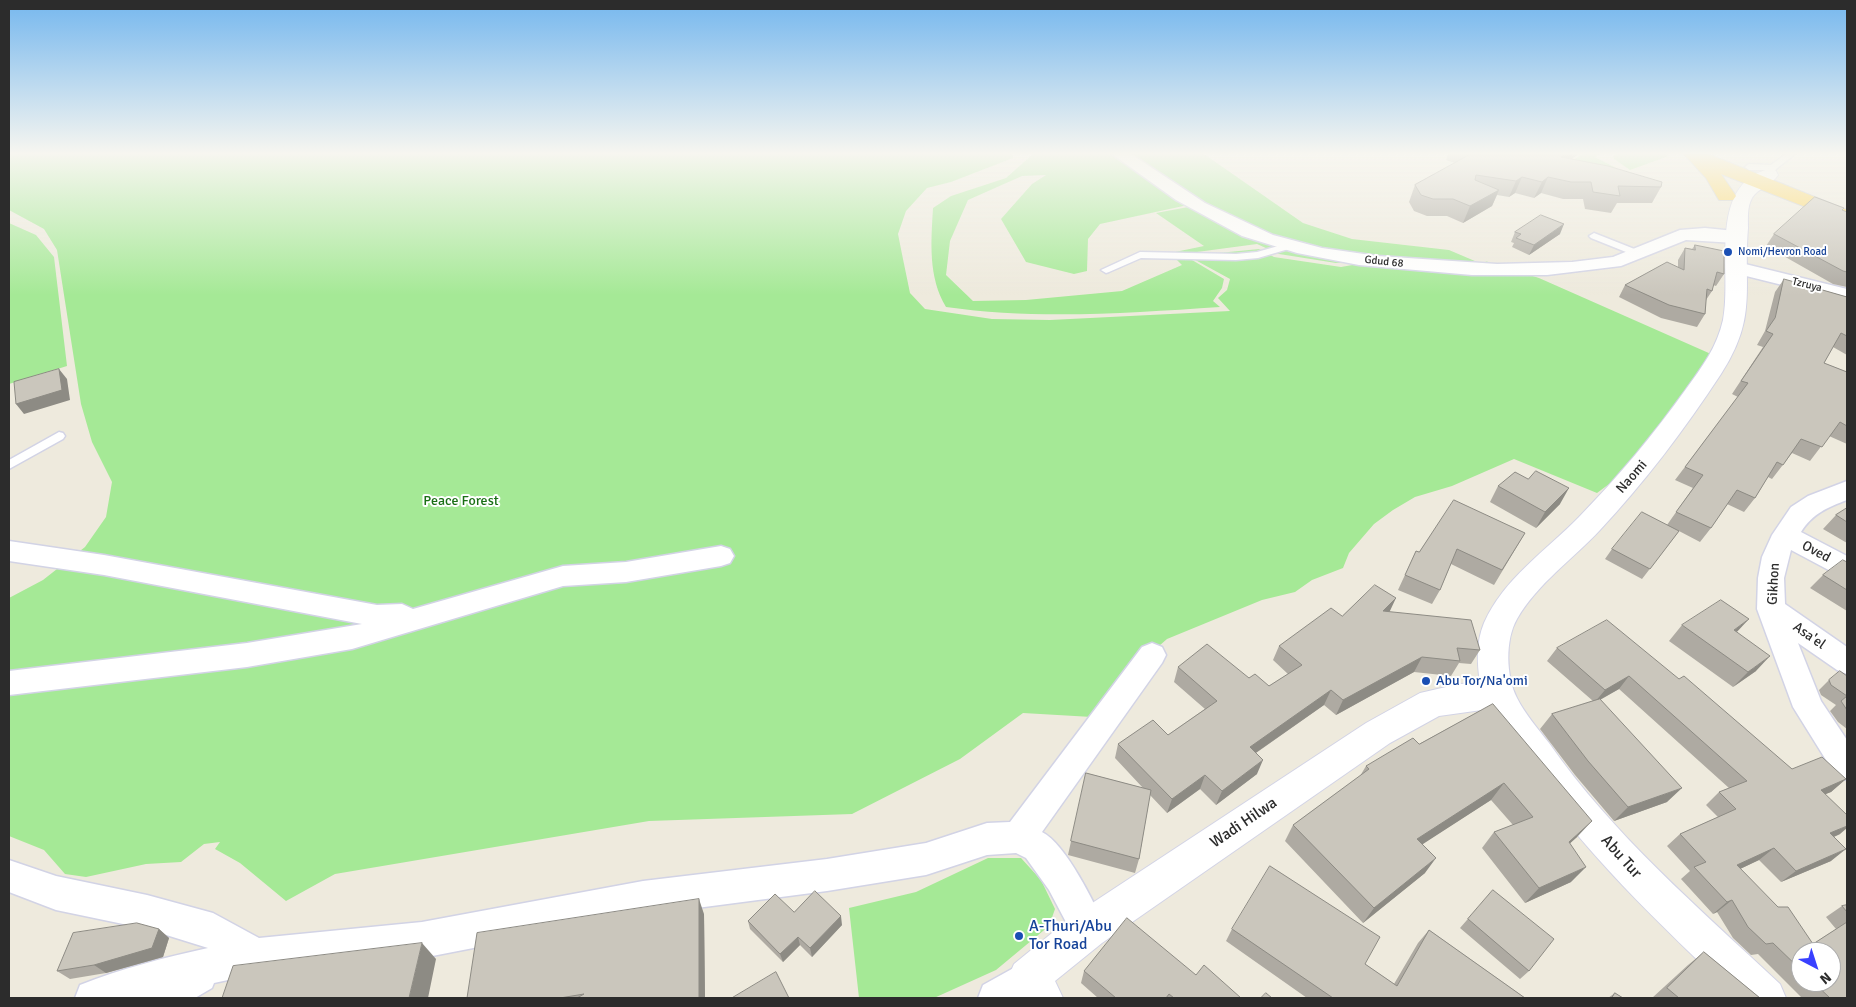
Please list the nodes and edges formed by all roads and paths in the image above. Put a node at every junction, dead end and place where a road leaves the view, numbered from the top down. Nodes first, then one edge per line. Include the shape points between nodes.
1 (1190, 201) edge
2 (1726, 201) edge
3 (1741, 201) edge
4 (1814, 201) edge
5 (1831, 201) edge
6 (1847, 207) edge
7 (1847, 217) edge
8 (1734, 233) junction
9 (1594, 236) dead end
10 (1289, 246) junction
11 (1639, 254) junction
12 (1738, 268) junction
13 (1106, 270) dead end
14 (1847, 295) edge
15 (59, 436) dead end
16 (9, 465) edge
17 (1847, 490) edge
18 (1785, 535) junction
19 (9, 551) edge
20 (721, 556) dead end
21 (1847, 568) edge
22 (1771, 610) junction
23 (434, 614) junction
24 (1152, 655) dead end
25 (1847, 662) edge
26 (9, 683) edge
27 (1499, 695) junction
28 (1847, 766) edge
29 (1019, 838) junction
30 (9, 876) edge
31 (1088, 928) junction
32 (256, 956) junction
33 (1022, 992) edge
34 (93, 998) edge
35 (161, 998) edge
36 (1766, 998) edge

1 - 10 street, Gdud 68 via 1249,232
2 - 8 street, Naomi via 1725,216
3 - 8 street, Naomi
4 - 7 highway
5 - 6 highway
8 - 11 street, Gdud 68 via 1685,234
8 - 12 street, Naomi
9 - 11 lane
10 - 11 street, Gdud 68 via 1367,260 1512,272 1599,265
10 - 13 lane via 1258,255 1236,257 1140,255
12 - 14 street, Tzruya
12 - 27 street, Naomi via 1738,305 1732,333 1709,375 1651,456 1502,616 1494,642 1493,660
15 - 16 lane
17 - 18 street, Gikhon via 1800,513
18 - 21 street, Oved
18 - 22 street, Gikhon via 1775,557
19 - 23 street via 104,565 377,616
20 - 23 street via 626,572 563,576
22 - 25 street, Asa'el
22 - 28 street, Gikhon via 1808,707
23 - 26 street via 352,638 247,655
24 - 29 street
27 - 31 street, Wadi Hilwa via 1432,703 1378,734
27 - 36 street, Abu Tur via 1542,763 1572,802 1644,882
29 - 31 street via 1038,847 1061,878
29 - 32 street via 987,839 926,859 827,876 643,898 422,940
30 - 32 street via 56,893 147,912 213,931
31 - 33 street, Wadi Hilwa
32 - 34 street via 141,980
32 - 35 street via 195,976

